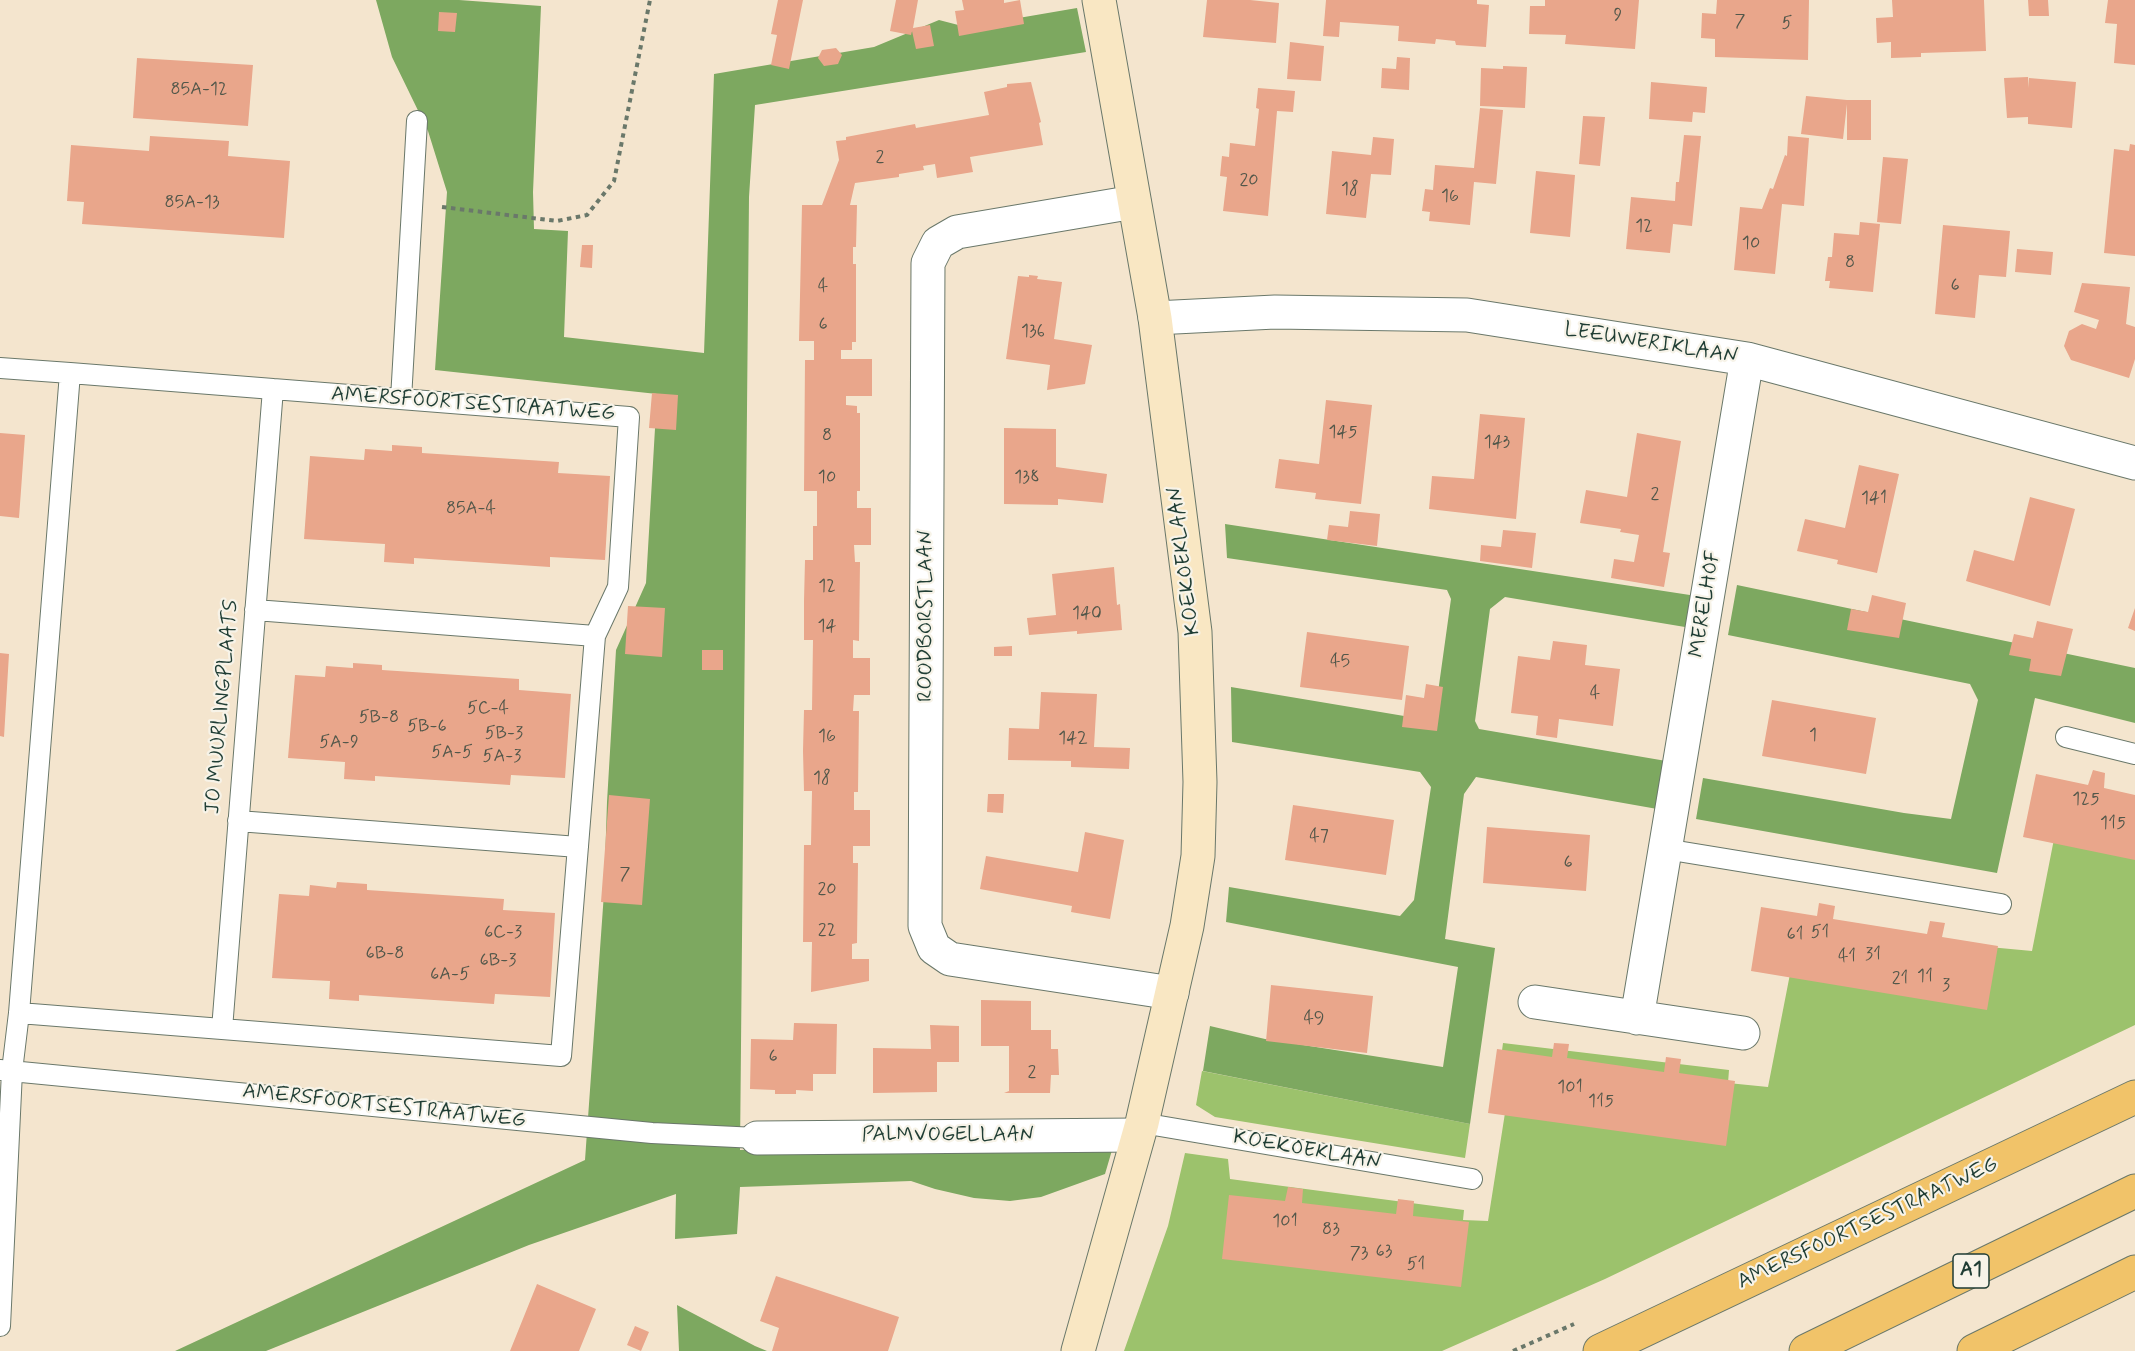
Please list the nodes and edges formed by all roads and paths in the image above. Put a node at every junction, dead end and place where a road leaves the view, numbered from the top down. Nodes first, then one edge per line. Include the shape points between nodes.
1 (650, 0) edge
2 (1099, 0) edge
3 (417, 121) dead end
4 (1134, 202) junction
5 (413, 203) junction
6 (1155, 318) junction
7 (1747, 359) junction
8 (0, 368) edge
9 (70, 373) junction
10 (273, 389) junction
11 (401, 399) junction
12 (2135, 463) edge
13 (255, 610) junction
14 (595, 636) junction
15 (2066, 737) dead end
16 (2135, 754) edge
17 (238, 821) junction
18 (578, 847) junction
19 (1665, 849) junction
20 (2001, 904) dead end
21 (1172, 993) junction
22 (1535, 1002) dead end
23 (19, 1013) junction
24 (1637, 1018) junction
25 (222, 1029) junction
26 (1743, 1033) dead end
27 (6, 1070) edge
28 (2135, 1097) edge
29 (1140, 1129) junction
30 (758, 1138) joint
31 (1472, 1179) dead end
32 (2135, 1191) edge
33 (2135, 1272) edge
34 (0, 1326) edge
35 (1078, 1351) edge
36 (1600, 1351) edge
37 (1806, 1351) edge
38 (1974, 1351) edge

1 - 5 path via 614,181 587,215 556,221
2 - 4 street, KOEKOEKLAAN
3 - 5 lane
4 - 6 street, KOEKOEKLAAN
4 - 21 street, ROODBORSTLAAN via 957,232 938,243 928,263 925,926 934,948 950,958
5 - 11 lane
6 - 7 street, LEEUWERIKLAAN via 1275,312 1467,315
6 - 21 street, KOEKOEKLAAN via 1195,632 1200,782 1198,855
7 - 12 street, LEEUWERIKLAAN
7 - 19 street, MERELHOF
8 - 9 lane
9 - 10 lane
9 - 23 lane
10 - 11 lane, AMERSFOORTSESTRAATWEG
10 - 13 lane, JO MUURLINGPLAATS
11 - 14 lane, AMERSFOORTSESTRAATWEG via 629,417 618,586
13 - 14 lane
13 - 17 lane, JO MUURLINGPLAATS
14 - 18 lane, AMERSFOORTSESTRAATWEG
15 - 16 lane
17 - 18 lane
17 - 25 lane, JO MUURLINGPLAATS
18 - 25 lane, AMERSFOORTSESTRAATWEG via 561,1056
19 - 20 lane
19 - 24 street, MERELHOF
21 - 29 street, KOEKOEKLAAN
22 - 24 street
23 - 25 lane
23 - 27 lane
24 - 26 street
27 - 30 lane, AMERSFOORTSESTRAATWEG via 652,1133
27 - 34 lane
28 - 36 main road, AMERSFOORTSESTRAATWEG
29 - 30 street, PALMVOGELLAAN
29 - 31 lane, KOEKOEKLAAN
29 - 35 street, KOEKOEKLAAN
32 - 37 main road, A1
33 - 38 main road

